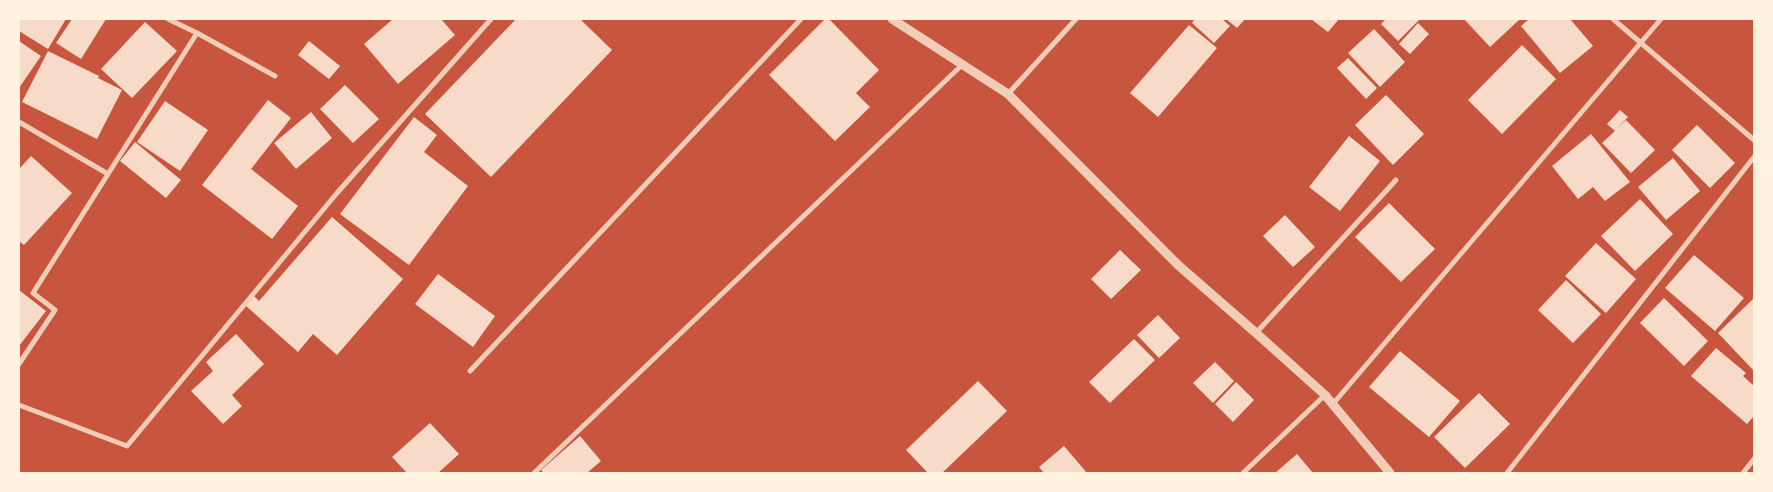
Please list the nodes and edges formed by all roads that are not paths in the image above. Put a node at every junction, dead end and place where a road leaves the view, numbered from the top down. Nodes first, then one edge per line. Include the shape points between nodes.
1 (168, 19) edge
2 (490, 19) edge
3 (801, 19) edge
4 (892, 19) edge
5 (1076, 19) edge
6 (1613, 19) edge
7 (1661, 19) edge
8 (197, 33) junction
9 (1641, 43) junction
10 (963, 64) junction
11 (275, 76) dead end
12 (1008, 94) junction
13 (19, 122) edge
14 (1754, 140) edge
15 (1754, 157) edge
16 (108, 174) junction
17 (1396, 180) dead end
18 (1256, 333) junction
19 (19, 364) edge
20 (470, 370) dead end
21 (1325, 396) junction
22 (19, 405) edge
23 (1332, 405) junction
24 (1754, 459) edge
25 (534, 473) edge
26 (1243, 473) edge
27 (1390, 473) edge
28 (1507, 473) edge
29 (1743, 473) edge

1 - 8 street
2 - 22 street via 336,193 127,446
3 - 20 street
4 - 10 street
5 - 12 street
6 - 9 street
7 - 9 street
8 - 11 street
8 - 16 street
9 - 14 street
9 - 23 street
10 - 12 street
10 - 25 street
12 - 18 street via 1178,265
13 - 16 street
15 - 28 street
16 - 19 street via 33,293 55,310
17 - 18 street
18 - 21 street
21 - 23 street
21 - 26 street
23 - 27 street
24 - 29 street

